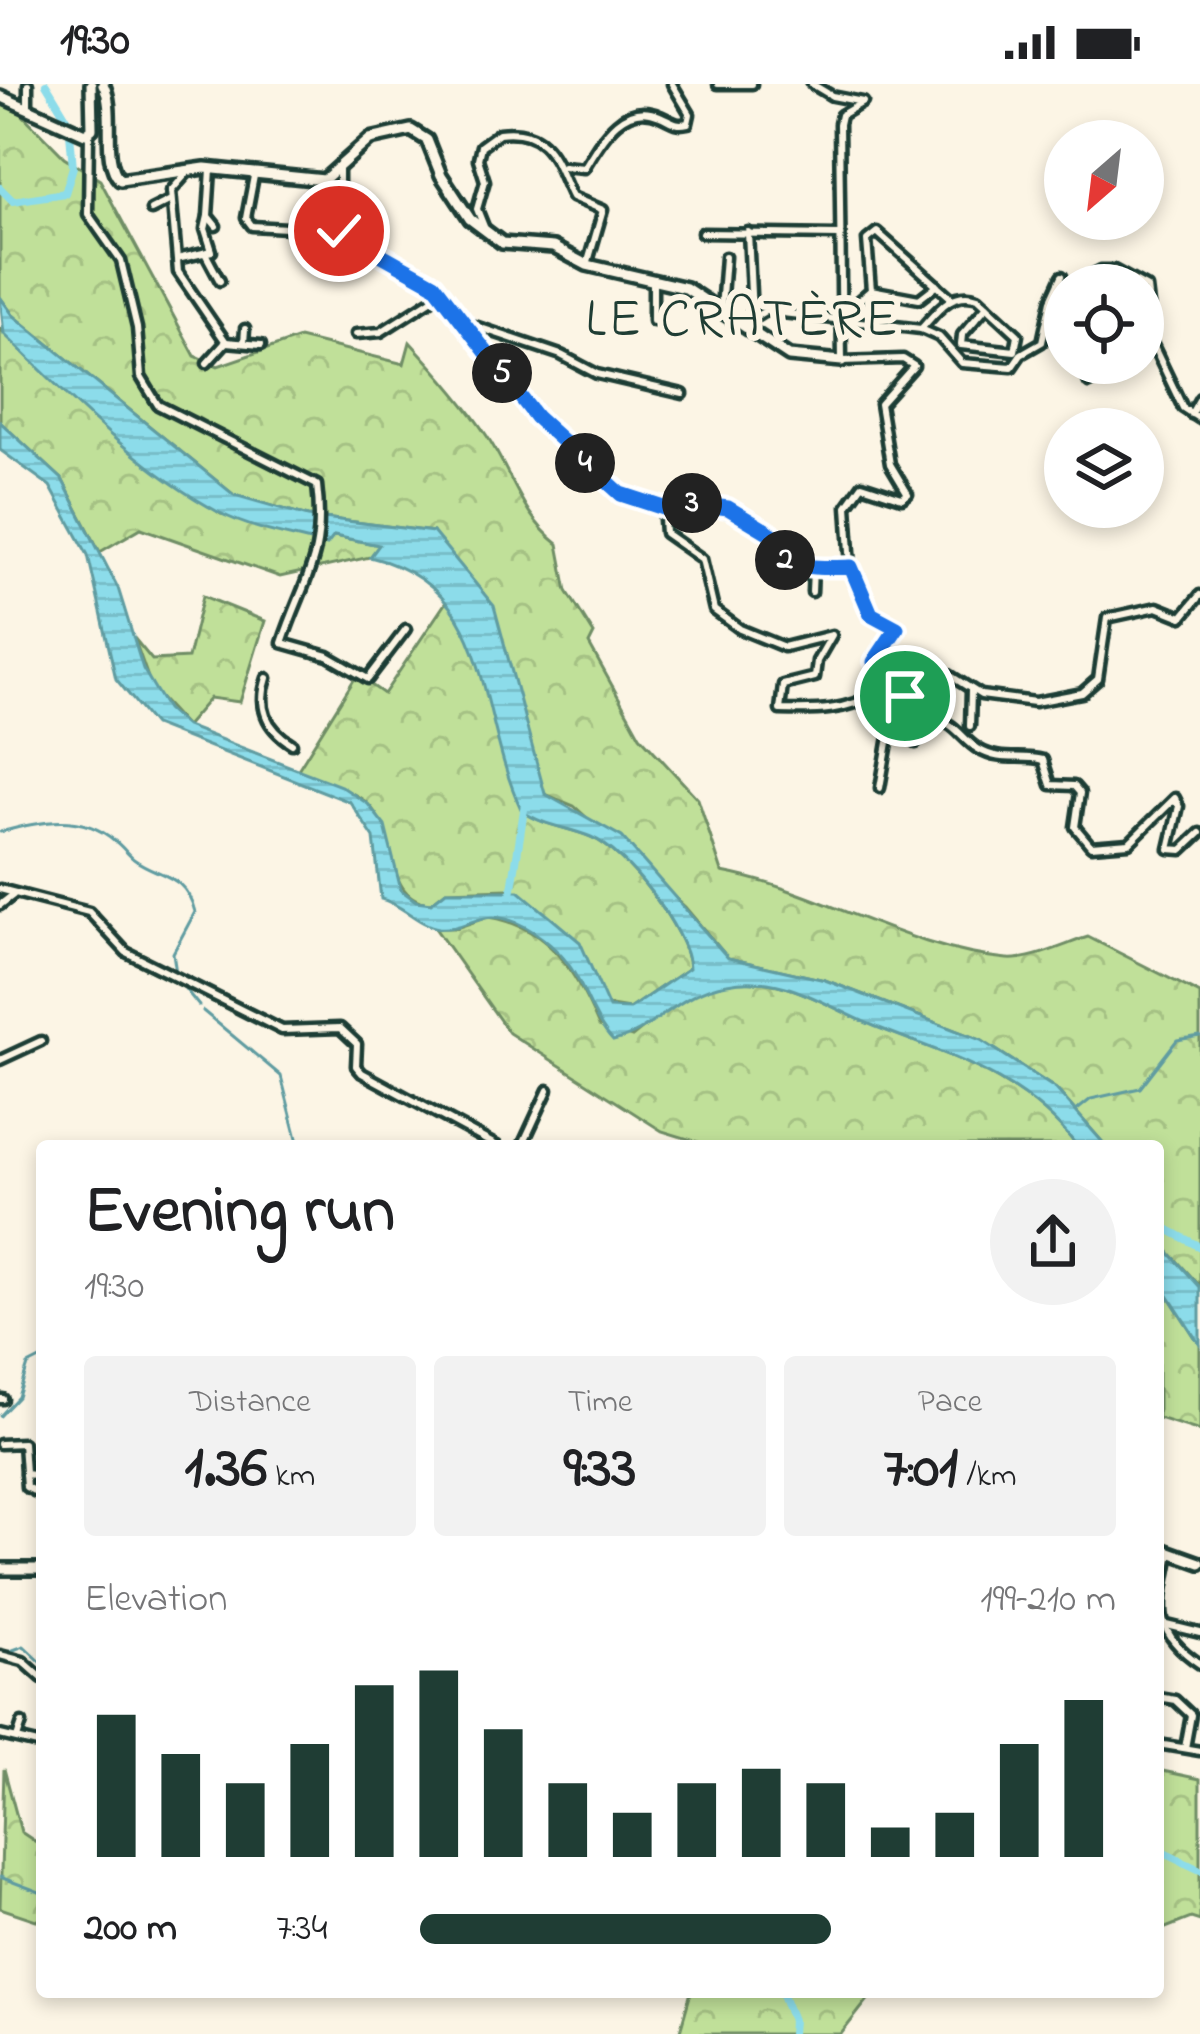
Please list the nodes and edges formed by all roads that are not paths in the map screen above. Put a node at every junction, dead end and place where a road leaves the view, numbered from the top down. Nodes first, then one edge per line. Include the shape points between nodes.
1 (28, 84) edge
2 (91, 84) edge
3 (104, 84) edge
4 (672, 84) edge
5 (718, 84) edge
6 (752, 84) edge
7 (812, 84) edge
8 (0, 96) edge
9 (28, 110) junction
10 (89, 133) junction
11 (562, 166) junction
12 (339, 170) junction
13 (210, 172) junction
14 (254, 176) junction
15 (171, 200) junction
16 (151, 209) dead end
17 (208, 216) junction
18 (216, 226) dead end
19 (313, 228) junction
20 (339, 231) junction
21 (748, 232) junction
22 (486, 233) junction
23 (702, 233) dead end
24 (839, 235) junction
25 (205, 253) junction
26 (725, 257) dead end
27 (177, 259) junction
28 (316, 265) dead end
29 (587, 265) junction
30 (653, 279) junction
31 (220, 281) dead end
32 (937, 284) junction
33 (871, 290) junction
34 (442, 293) junction
35 (950, 297) junction
36 (987, 306) junction
37 (722, 309) junction
38 (840, 317) junction
39 (748, 319) junction
40 (653, 320) dead end
41 (463, 322) junction
42 (245, 329) dead end
43 (921, 329) junction
44 (356, 334) dead end
45 (1044, 335) edge
46 (226, 342) junction
47 (244, 344) junction
48 (261, 345) dead end
49 (842, 361) junction
50 (207, 363) dead end
51 (1164, 371) edge
52 (683, 394) dead end
53 (1200, 398) edge
54 (1191, 414) junction
55 (1200, 419) edge
56 (664, 508) junction
57 (775, 552) junction
58 (851, 567) junction
59 (814, 568) junction
60 (765, 569) dead end
61 (812, 592) dead end
62 (1200, 595) edge
63 (406, 628) dead end
64 (880, 671) junction
65 (267, 678) dead end
66 (970, 691) junction
67 (919, 706) junction
68 (893, 714) junction
69 (931, 720) junction
70 (970, 726) dead end
71 (916, 743) dead end
72 (292, 744) dead end
73 (880, 788) dead end
74 (1200, 833) edge
75 (0, 889) edge
76 (13, 895) junction
77 (0, 905) edge
78 (41, 1041) dead end
79 (0, 1060) edge
80 (548, 1090) dead end
81 (486, 1140) edge
82 (525, 1140) edge
83 (0, 1444) edge
84 (25, 1474) junction
85 (36, 1475) edge
86 (36, 1493) edge
87 (1164, 1551) edge
88 (1170, 1553) junction
89 (1200, 1562) edge
90 (0, 1569) edge
91 (36, 1569) edge
92 (1164, 1585) edge
93 (1164, 1625) edge
94 (1164, 1628) edge
95 (1200, 1633) edge
96 (0, 1654) edge
97 (1200, 1664) edge
98 (36, 1673) edge
99 (1164, 1698) edge
100 (22, 1723) dead end
101 (0, 1735) edge
102 (16, 1738) junction
103 (36, 1743) edge
104 (1164, 1745) edge
105 (1185, 1748) junction
106 (1200, 1751) edge

1 - 9 street
2 - 10 street
3 - 13 street via 116,178
4 - 11 street via 688,124 632,114 610,127 584,168
5 - 6 street
7 - 24 street via 863,101 839,120
8 - 9 street
9 - 10 street
10 - 63 street via 88,214 124,270 148,393 172,415 317,484 319,548 282,644 328,656 368,679
11 - 22 street via 519,133 486,140 478,153 485,181 477,209
11 - 29 street via 572,196 603,210
12 - 14 street via 323,180
12 - 20 street
12 - 22 street via 377,135 416,131
13 - 14 street
13 - 15 street via 182,175
13 - 17 street
14 - 19 street via 248,223
15 - 16 street
15 - 27 street
17 - 18 street
17 - 25 street via 212,251
19 - 20 street
19 - 28 street
20 - 34 street
21 - 23 street
21 - 24 street
21 - 39 street
22 - 29 street via 513,248 554,247
24 - 38 street
25 - 27 street
25 - 31 street
26 - 37 street
27 - 46 street via 189,294
29 - 30 street
30 - 37 street
30 - 40 street
32 - 33 street via 919,299
32 - 33 street via 873,232
32 - 35 street
33 - 38 street
34 - 41 street
34 - 44 street via 381,332
35 - 36 street via 972,294
35 - 43 street
36 - 36 street via 962,345 1016,351 1018,335
37 - 39 street
38 - 39 street
38 - 43 street
38 - 49 street
39 - 49 street via 796,359
41 - 52 street via 597,374
41 - 56 street via 548,429 621,494
42 - 47 street
43 - 45 street via 962,363 1014,366
46 - 47 street
46 - 50 street
47 - 48 street
49 - 58 street via 904,359 914,366 880,404 890,464 908,494 868,484 850,495
51 - 54 street
53 - 54 street
54 - 55 street
56 - 57 street via 731,509 778,538
56 - 64 street via 665,533 702,559 710,603 721,617 788,648 832,634 815,677 783,686 780,710 837,712 879,692
57 - 59 street
57 - 60 street
58 - 59 street
58 - 64 street via 871,614 897,628 874,657
59 - 61 street
62 - 66 street via 1182,617 1157,608 1107,618 1098,680 1087,691 1035,702
64 - 68 street via 907,688
65 - 72 street via 267,721
66 - 67 street via 941,671 938,705
66 - 70 street
67 - 68 street
67 - 69 street
68 - 73 street
69 - 71 street
69 - 74 street via 947,721 988,754 1043,760 1051,785 1080,793 1075,827 1091,846 1129,843 1175,798 1169,849 1182,850
75 - 76 street
76 - 77 street
76 - 81 street via 89,912 126,952 282,1030 340,1028 357,1044 362,1072
78 - 79 street
80 - 82 street
83 - 84 street via 23,1444
84 - 85 street
84 - 86 street
87 - 88 street
88 - 89 street
88 - 92 street
90 - 91 street
93 - 95 street
94 - 97 street via 1177,1651
96 - 98 street
99 - 105 street via 1191,1715
100 - 102 street
101 - 102 street
102 - 103 street
104 - 105 street
105 - 106 street

